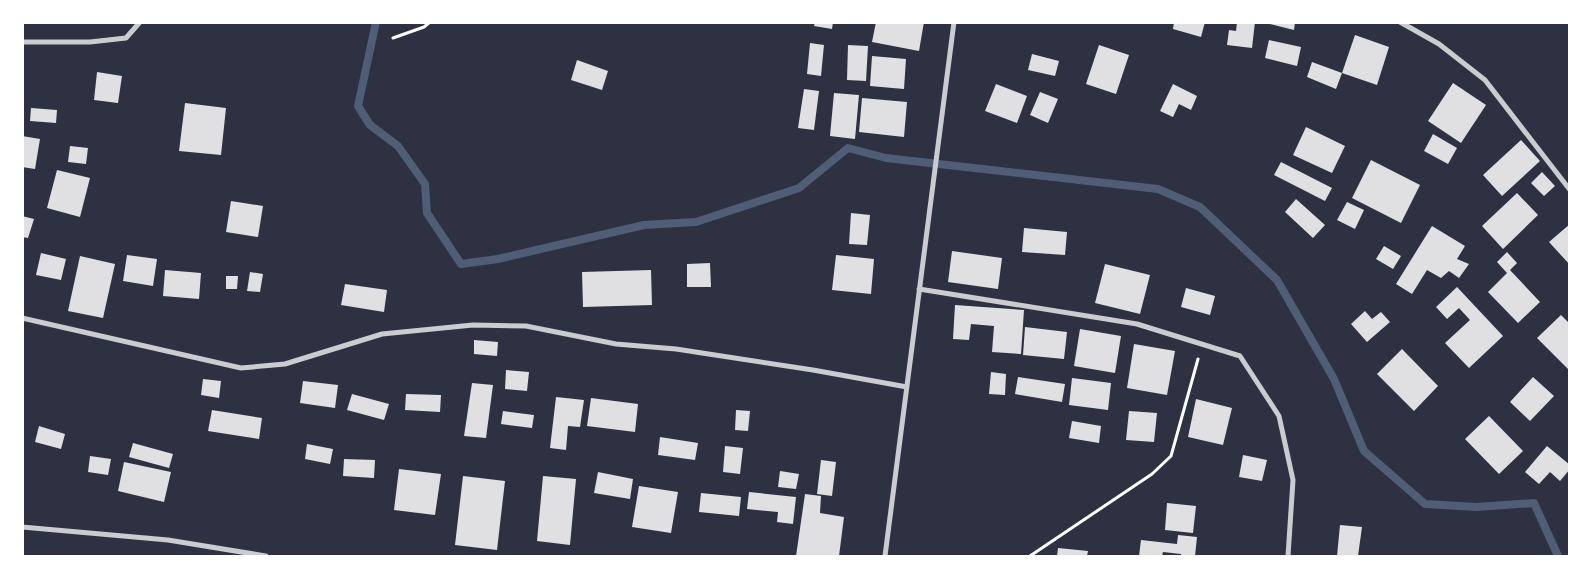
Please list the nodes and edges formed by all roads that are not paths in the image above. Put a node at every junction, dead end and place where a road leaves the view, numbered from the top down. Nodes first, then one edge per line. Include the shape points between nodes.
1 (140, 22) edge
2 (954, 22) edge
3 (1400, 22) edge
4 (22, 42) edge
5 (1570, 190) edge
6 (919, 289) junction
7 (22, 318) edge
8 (907, 387) junction
9 (22, 527) edge
10 (266, 556) edge
11 (885, 556) edge
12 (1288, 556) edge

1 - 4 street via 126,38 90,42
2 - 6 street
3 - 5 street via 1439,44 1485,80
6 - 8 street
6 - 12 street via 1137,324 1240,356 1279,416 1293,480
7 - 8 street via 241,368 285,364 382,334 473,324 526,326 616,344 813,370
8 - 11 street
9 - 10 street via 168,540

